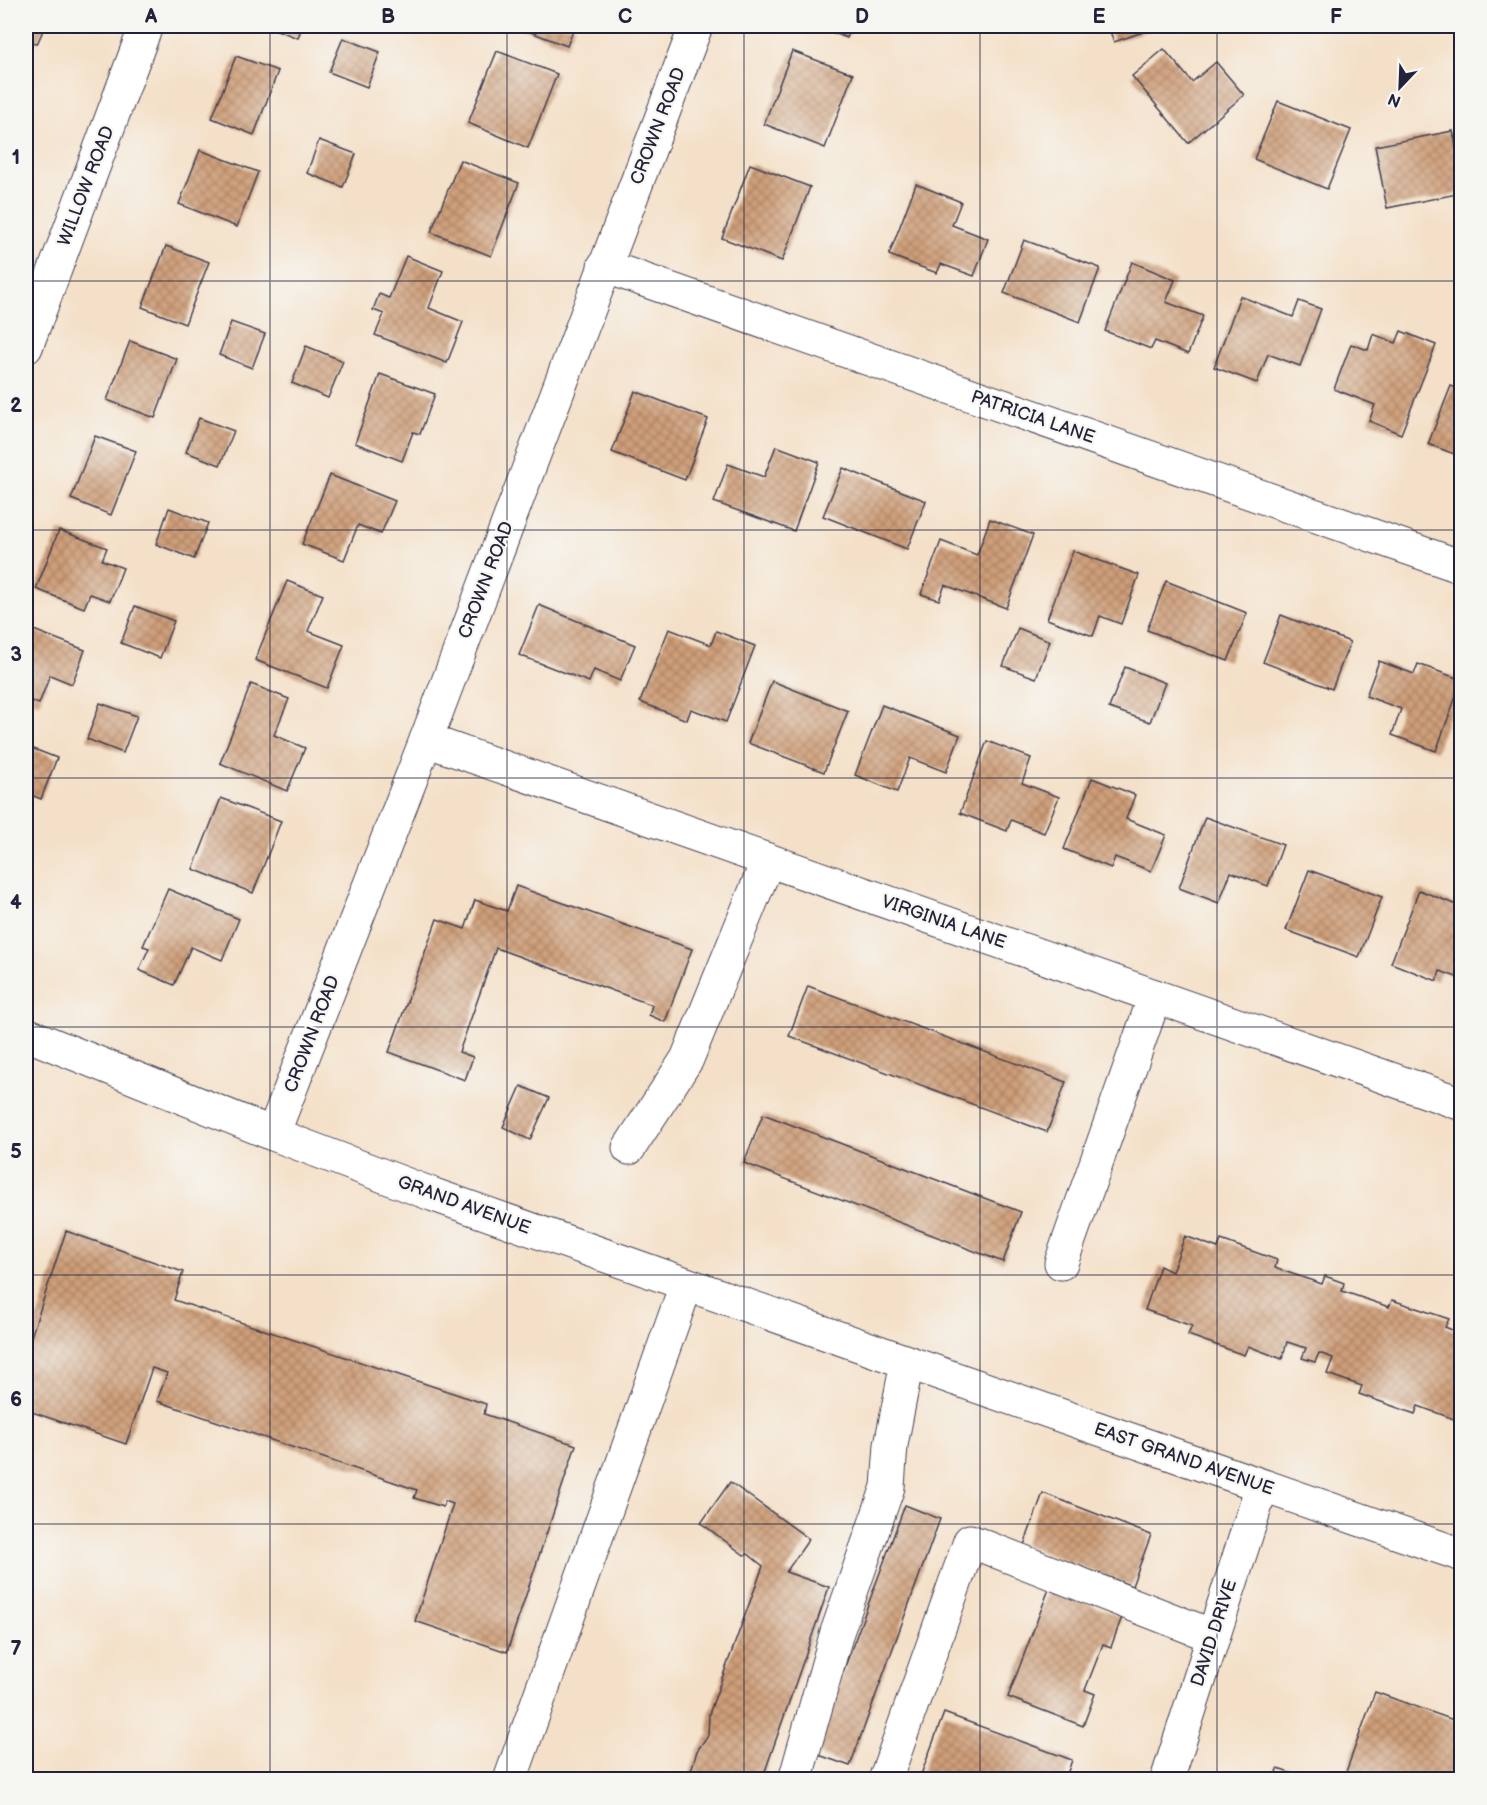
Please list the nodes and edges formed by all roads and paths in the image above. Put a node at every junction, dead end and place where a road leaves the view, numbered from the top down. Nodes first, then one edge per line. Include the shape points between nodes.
1 (146, 26) edge
2 (696, 26) edge
3 (604, 266) junction
4 (26, 347) edge
5 (1461, 567) edge
6 (426, 740) junction
7 (768, 860) junction
8 (1155, 996) junction
9 (26, 1034) edge
10 (1461, 1104) edge
11 (273, 1134) junction
12 (629, 1148) dead end
13 (1061, 1263) dead end
14 (686, 1285) junction
15 (907, 1362) junction
16 (1262, 1486) junction
17 (1461, 1555) edge
18 (1213, 1636) junction
19 (510, 1779) edge
20 (795, 1779) edge
21 (885, 1779) edge
22 (1167, 1779) edge

1 - 4 street, WILLOW ROAD
2 - 3 street, CROWN ROAD
3 - 5 street, PATRICIA LANE
3 - 6 street, CROWN ROAD
6 - 7 street, VIRGINIA LANE
6 - 11 street, CROWN ROAD
7 - 8 street, VIRGINIA LANE
7 - 12 street via 687,1059
8 - 10 street, VIRGINIA LANE
8 - 13 street
9 - 11 street, GRAND AVENUE
11 - 14 street, GRAND AVENUE
14 - 15 street, GRAND AVENUE
14 - 19 street
15 - 16 street, EAST GRAND AVENUE
15 - 20 street via 891,1444 888,1487 837,1632
16 - 17 street, EAST GRAND AVENUE
16 - 18 street, DAVID DRIVE
18 - 21 street via 970,1541
18 - 22 street, DAVID DRIVE

